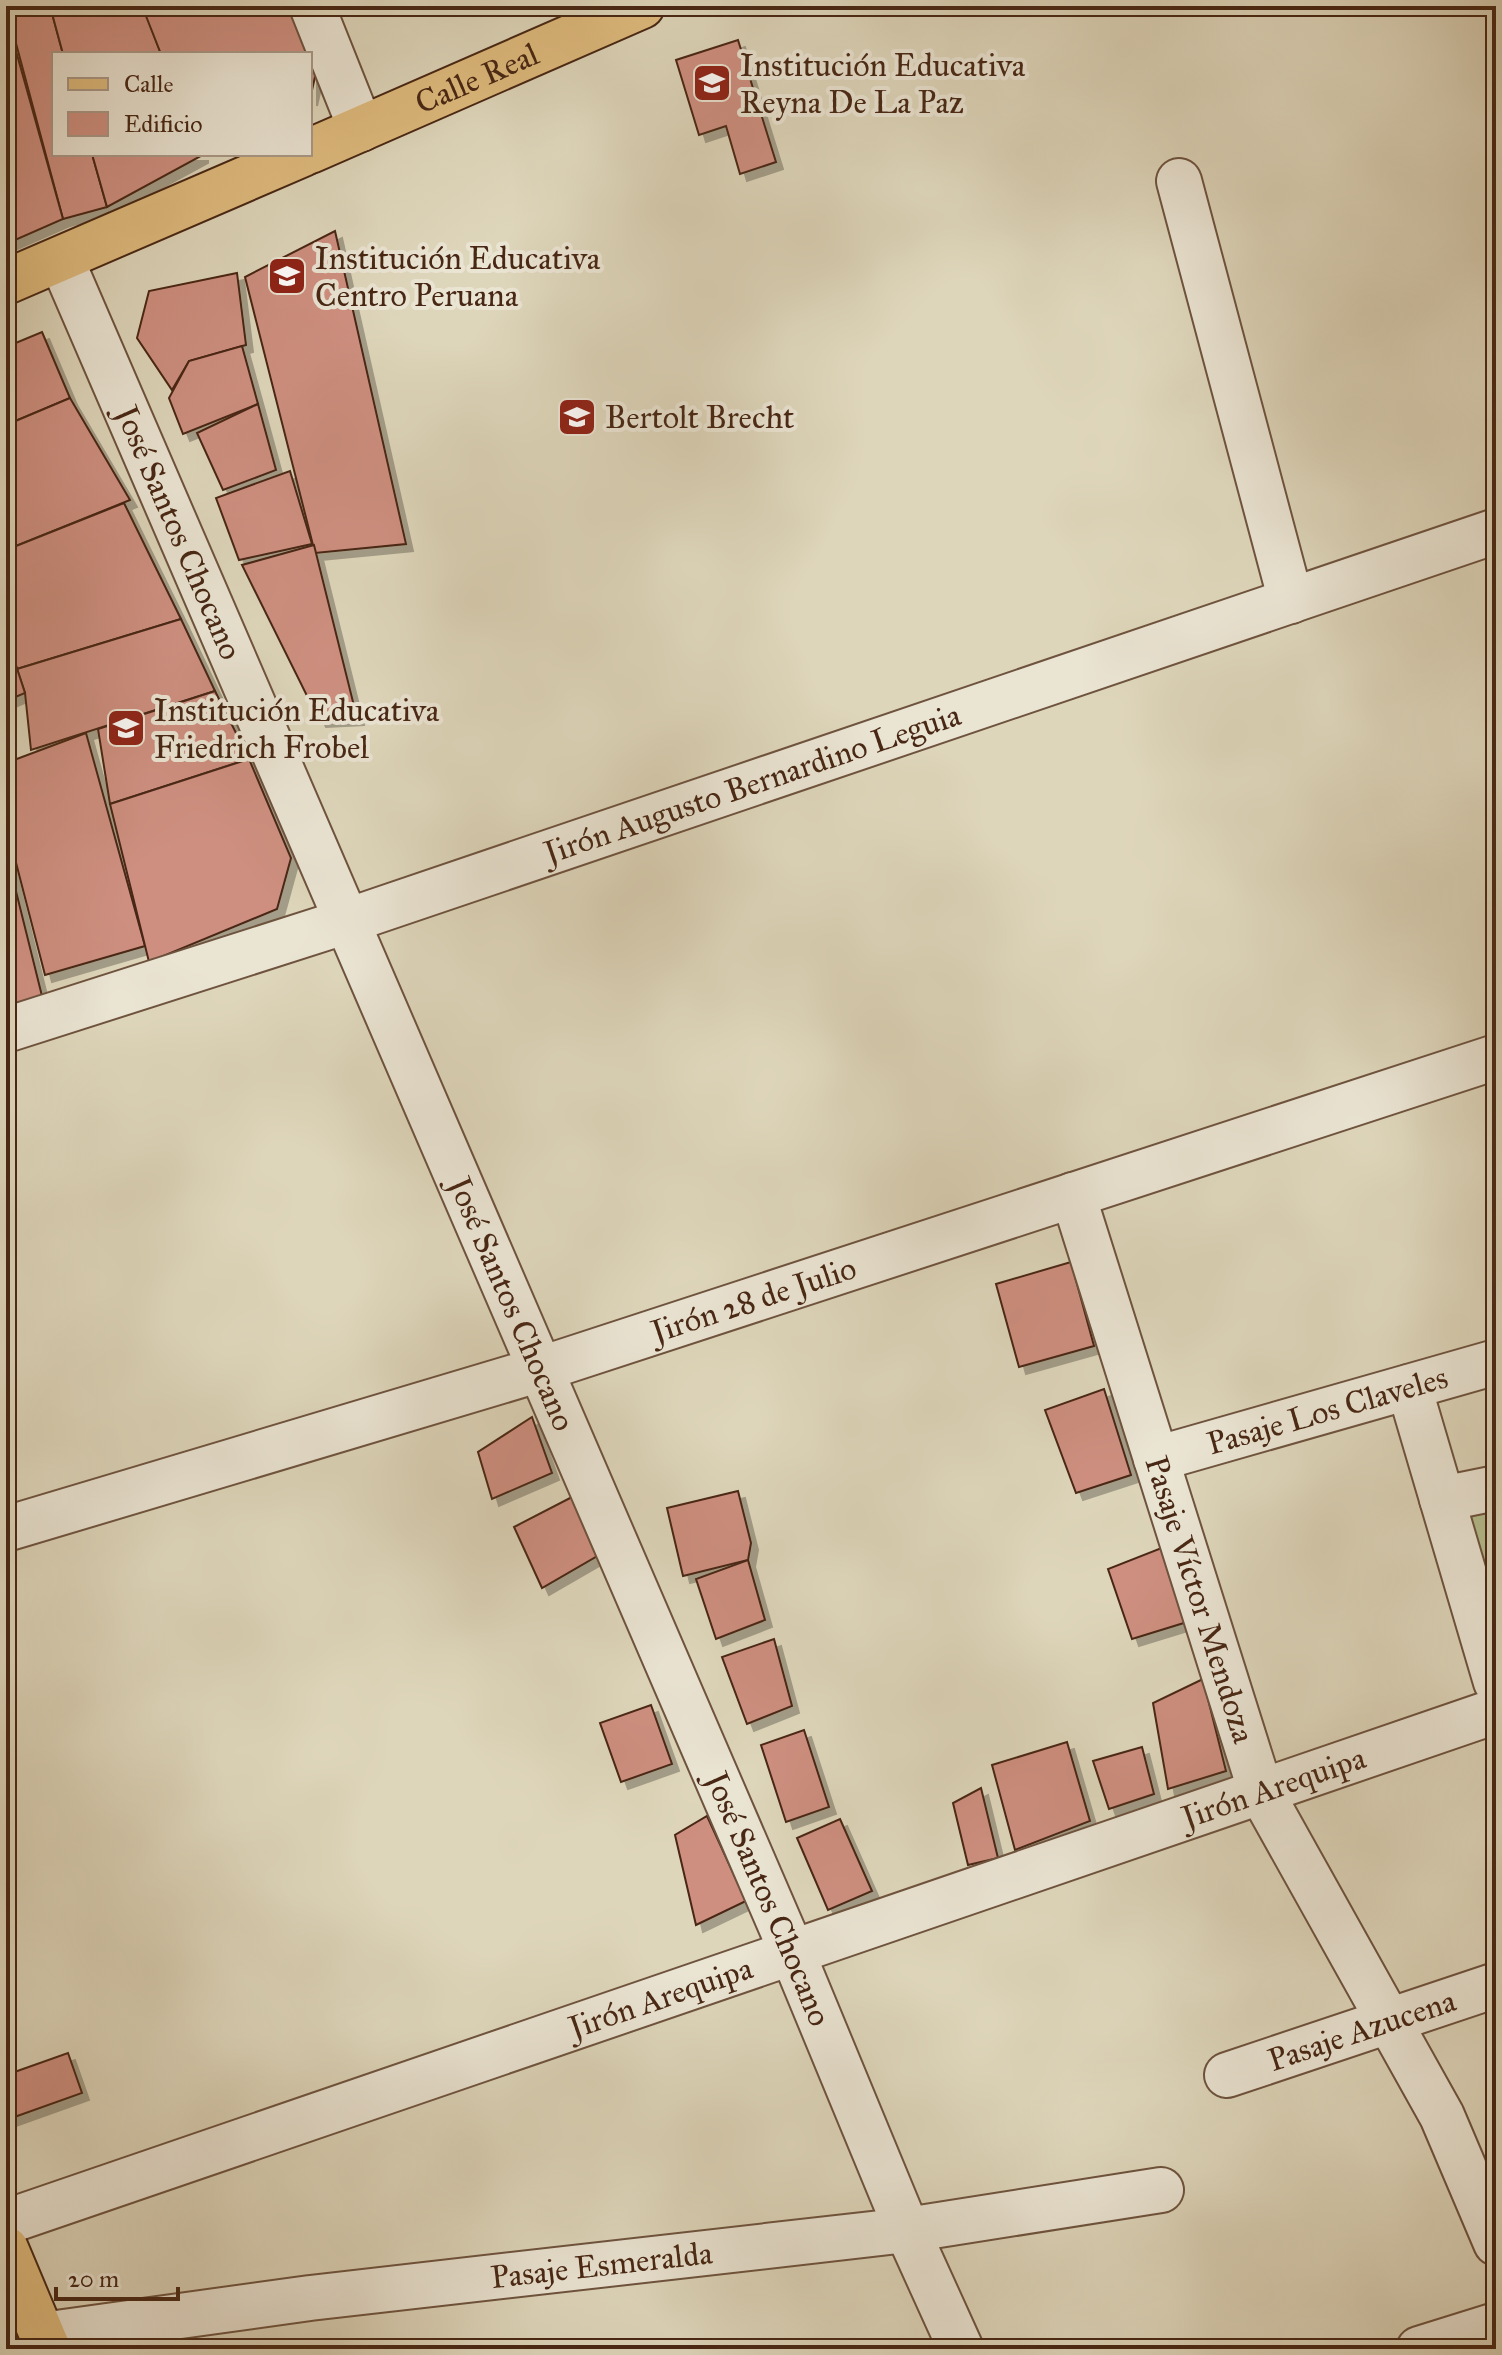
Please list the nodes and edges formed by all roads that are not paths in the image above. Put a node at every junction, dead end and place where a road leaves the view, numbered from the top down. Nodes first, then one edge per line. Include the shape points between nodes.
1 (312, 6) edge
2 (642, 6) edge
3 (361, 129) junction
4 (312, 150) edge
5 (298, 156) edge
6 (1179, 181) dead end
7 (61, 259) junction
8 (6, 282) edge
9 (1496, 531) edge
10 (1291, 601) junction
11 (347, 921) junction
12 (6, 1030) edge
13 (1496, 1057) edge
14 (1073, 1195) junction
15 (1496, 1362) edge
16 (541, 1369) junction
17 (1409, 1387) junction
18 (1156, 1459) junction
19 (1496, 1488) edge
20 (1442, 1499) junction
21 (6, 1529) edge
22 (1496, 1682) edge
23 (1496, 1711) edge
24 (1261, 1792) junction
25 (792, 1952) junction
26 (1496, 1985) edge
27 (1388, 2020) junction
28 (1227, 2075) dead end
29 (1161, 2190) dead end
30 (6, 2222) edge
31 (907, 2230) junction
32 (1496, 2243) edge
33 (6, 2249) edge
34 (1496, 2325) edge
35 (45, 2342) edge
36 (961, 2349) edge
37 (1419, 2349) edge

1 - 3 street
2 - 3 main road, Calle Real
3 - 4 main road, Calle Real
5 - 7 main road
6 - 10 street
7 - 8 main road
7 - 11 street, José Santos Chocano
9 - 10 street, Jirón Augusto Bernardino Leguia
10 - 11 street, Jirón Augusto Bernardino Leguia
11 - 12 street, Jirón Augusto Bernardino Leguia
11 - 16 street, José Santos Chocano
13 - 14 street, Jirón 28 de Julio
14 - 16 street, Jirón 28 de Julio
14 - 18 street, Pasaje Víctor Mendoza
15 - 17 street, Pasaje Los Claveles
16 - 21 street, Jirón 28 de Julio
16 - 25 street, José Santos Chocano
17 - 18 street, Pasaje Los Claveles
17 - 20 street
18 - 24 street, Pasaje Víctor Mendoza
19 - 20 street
20 - 22 street
23 - 24 street, Jirón Arequipa
24 - 25 street, Jirón Arequipa
24 - 27 street, Pasaje Víctor Mendoza
25 - 30 street, Jirón Arequipa
25 - 31 street, José Santos Chocano
26 - 27 street, Pasaje Azucena
27 - 28 street, Pasaje Azucena
27 - 32 street, Pasaje Víctor Mendoza via 1442,2116
29 - 31 street, Pasaje Esmeralda
31 - 35 street, Pasaje Esmeralda via 310,2298
31 - 36 street, José Santos Chocano
33 - 35 main road
34 - 37 street

